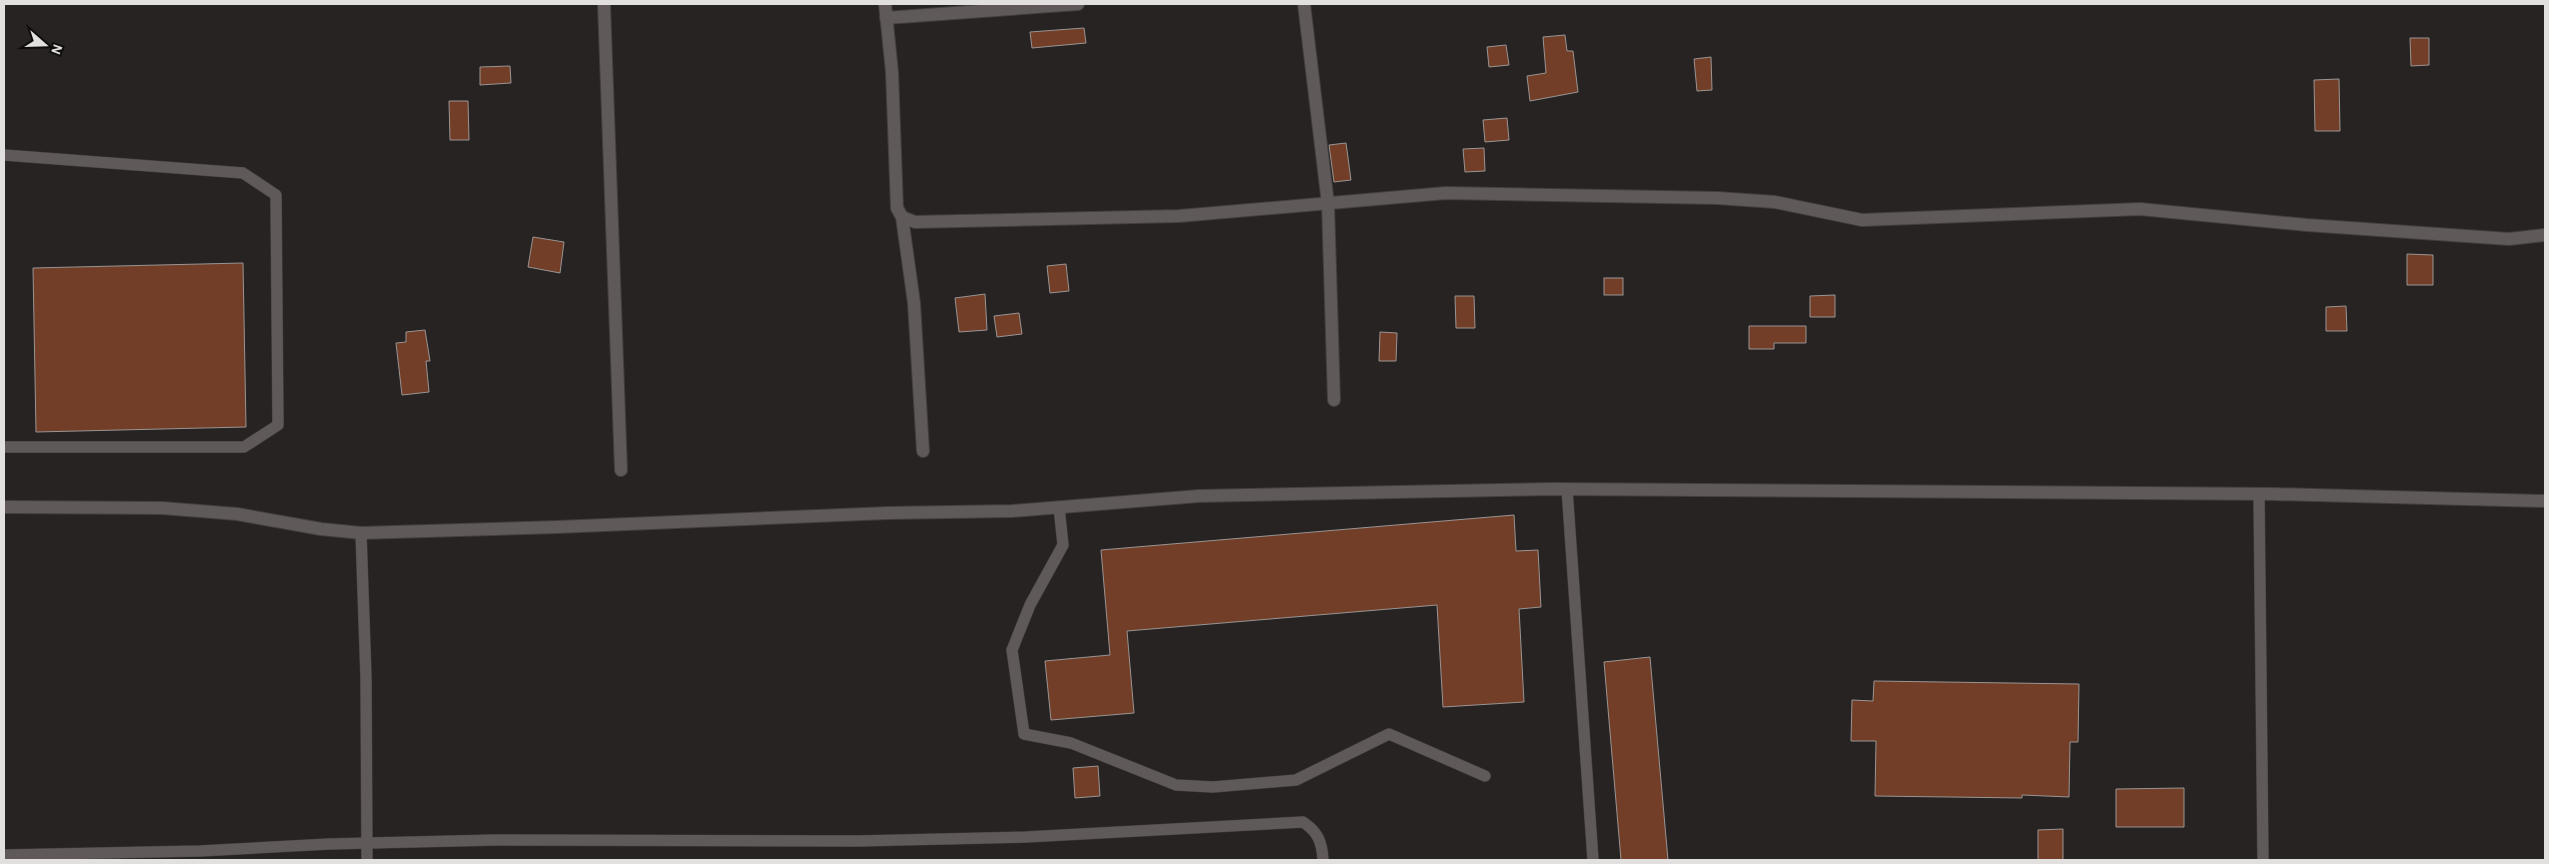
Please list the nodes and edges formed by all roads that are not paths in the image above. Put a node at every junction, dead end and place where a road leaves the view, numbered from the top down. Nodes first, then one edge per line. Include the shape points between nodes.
1 (604, 4) edge
2 (885, 4) edge
3 (1078, 4) edge
4 (1304, 4) edge
5 (886, 18) junction
6 (4, 155) edge
7 (1328, 204) junction
8 (902, 217) junction
9 (2545, 235) edge
10 (1334, 400) dead end
11 (4, 447) edge
12 (923, 451) dead end
13 (621, 470) dead end
14 (1567, 489) junction
15 (2259, 494) junction
16 (2545, 501) edge
17 (4, 507) edge
18 (1059, 508) junction
19 (361, 533) junction
20 (1484, 776) dead end
21 (366, 844) junction
22 (4, 855) edge
23 (367, 860) edge
24 (1323, 860) edge
25 (1593, 860) edge
26 (2264, 860) edge

1 - 13 street
2 - 5 street
3 - 5 street
4 - 7 street
5 - 8 street via 892,72 897,208
6 - 11 lane via 243,173 276,195 278,424 244,447
7 - 8 street via 1179,216 916,222
7 - 9 street via 1446,193 1717,198 1775,202 1862,220 2140,209 2509,239
7 - 10 street
8 - 12 street via 914,303
14 - 15 street
14 - 18 street via 1199,496
14 - 25 lane
15 - 16 street
15 - 26 lane
17 - 19 street via 162,508 237,514
18 - 19 street
18 - 20 lane via 1063,545 1030,605 1012,650 1024,734 1071,743 1176,785 1213,787 1296,780 1389,734
19 - 21 lane via 366,678
21 - 22 lane
21 - 23 lane
21 - 24 lane via 604,839 857,841 1026,837 1303,822 1315,830 1322,846

